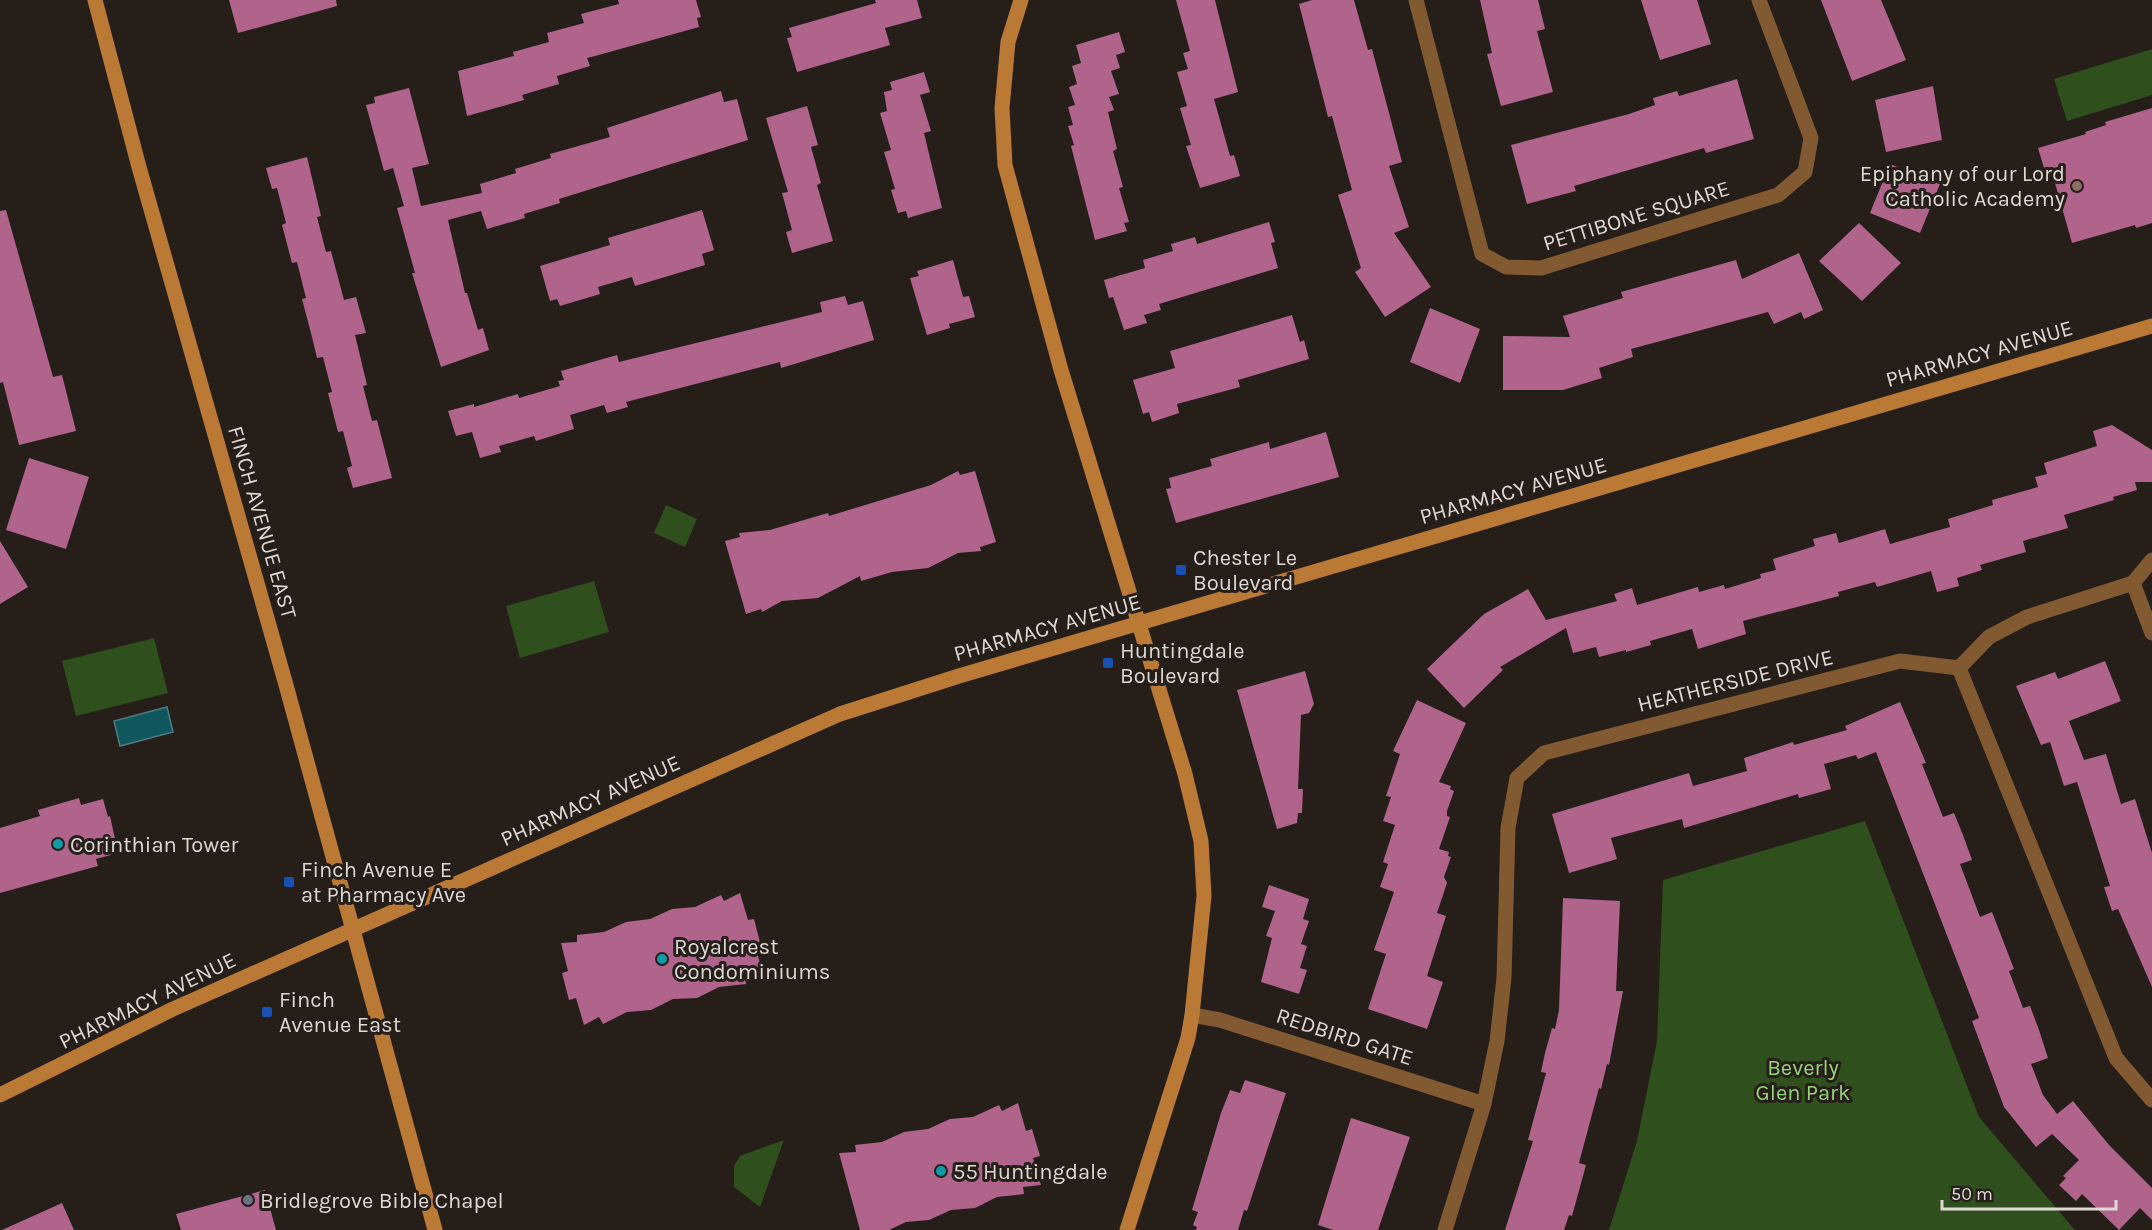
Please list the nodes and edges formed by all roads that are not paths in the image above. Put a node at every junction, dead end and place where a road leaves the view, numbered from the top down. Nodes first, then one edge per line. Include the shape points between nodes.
1 (95, 0) edge
2 (1021, 0) edge
3 (1416, 0) edge
4 (1759, 0) edge
5 (2152, 326) edge
6 (2152, 560) edge
7 (2133, 583) junction
8 (1139, 624) junction
9 (2152, 633) edge
10 (1959, 668) junction
11 (352, 929) junction
12 (1192, 1015) junction
13 (0, 1095) edge
14 (2152, 1100) edge
15 (1484, 1104) junction
16 (435, 1230) edge
17 (1127, 1230) edge
18 (1445, 1230) edge

1 - 11 street, FINCH AVENUE EAST
2 - 8 street via 1008,42 1002,108 1005,165 1065,382
3 - 4 street, PETTIBONE SQUARE via 1482,254 1506,267 1541,268 1778,195 1805,172 1811,138
5 - 8 street, PHARMACY AVENUE
6 - 7 street
7 - 9 street
7 - 10 street via 2027,617 1989,637
8 - 11 street, PHARMACY AVENUE via 840,714
8 - 12 street via 1202,841 1204,896
10 - 14 street via 2116,1058
10 - 15 street, HEATHERSIDE DRIVE via 1900,661 1544,753 1517,778 1508,828 1504,978
11 - 13 street, PHARMACY AVENUE via 173,1009
11 - 16 street, FINCH AVENUE EAST
12 - 15 street, REDBIRD GATE via 1220,1020
12 - 17 street
15 - 18 street, HEATHERSIDE DRIVE

